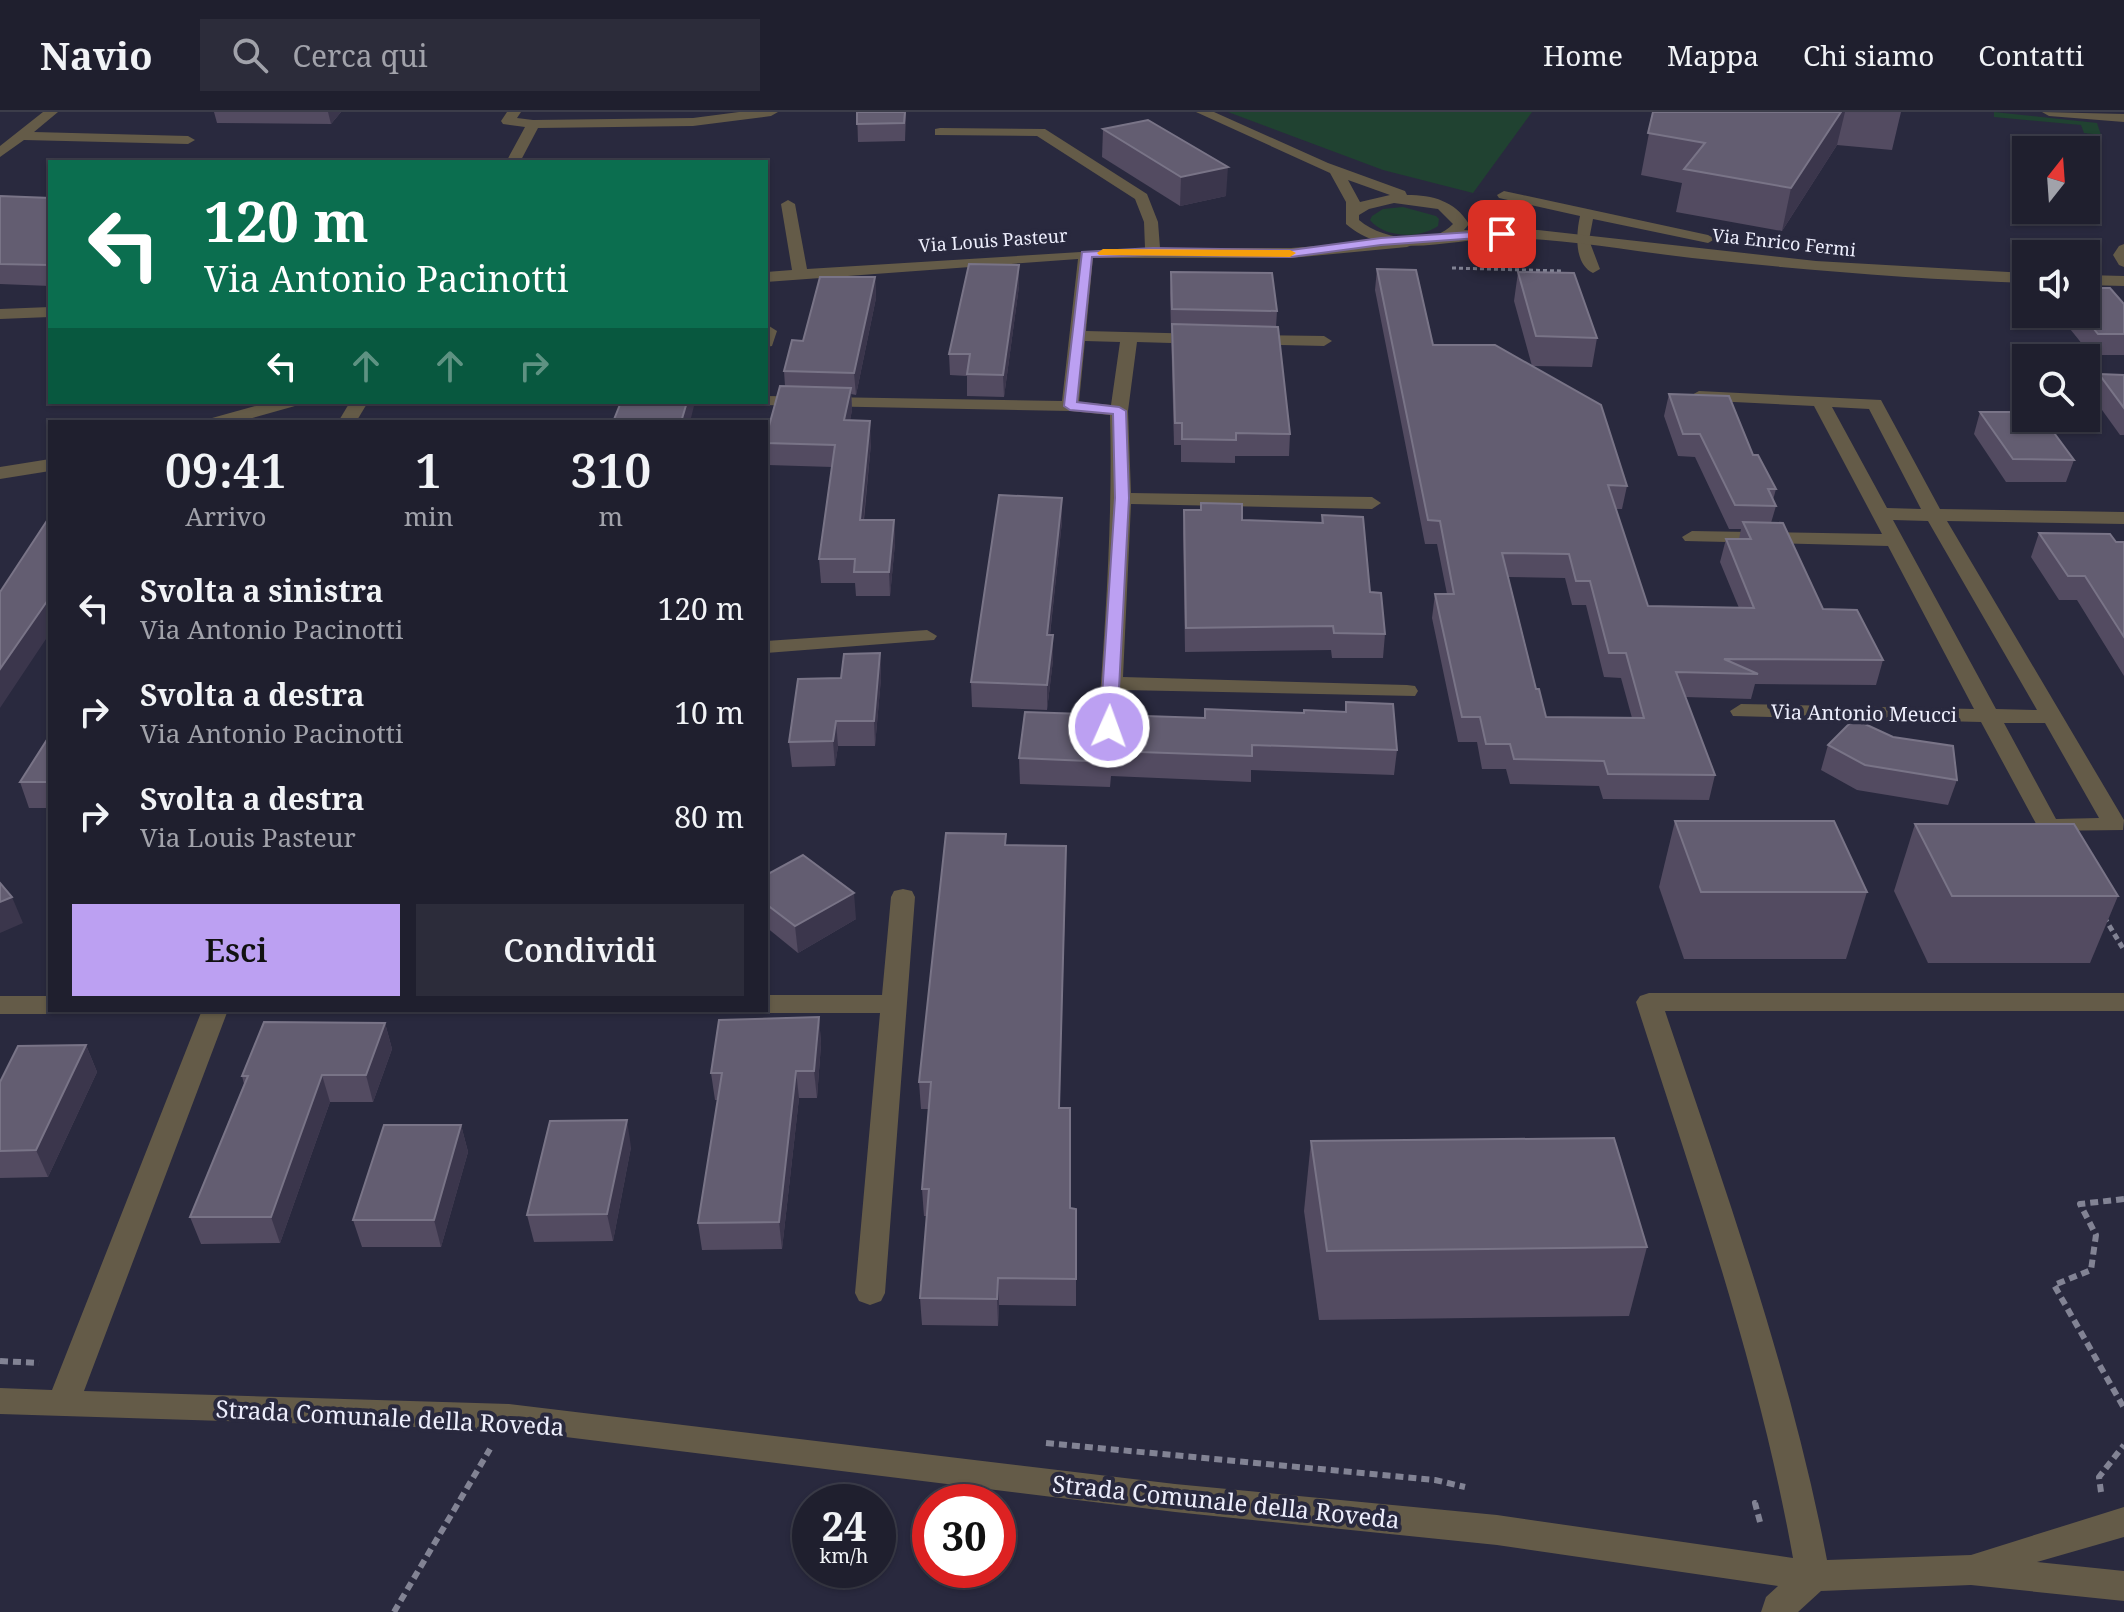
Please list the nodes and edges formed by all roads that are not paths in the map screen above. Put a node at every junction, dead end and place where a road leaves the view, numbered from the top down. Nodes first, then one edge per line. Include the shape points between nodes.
1 (51, 112) edge
2 (514, 112) edge
3 (771, 112) edge
4 (1203, 112) edge
5 (2049, 112) edge
6 (2124, 118) edge
7 (533, 124) junction
8 (940, 132) dead end
9 (22, 136) junction
10 (188, 140) dead end
11 (0, 153) edge
12 (514, 160) edge
13 (1336, 171) junction
14 (1504, 195) dead end
15 (1424, 201) junction
16 (788, 204) dead end
17 (1453, 212) junction
18 (1587, 214) junction
19 (1353, 218) junction
20 (1447, 236) junction
21 (1539, 236) junction
22 (1708, 239) dead end
23 (1582, 240) junction
24 (1407, 242) junction
25 (2124, 249) edge
26 (1153, 251) junction
27 (1319, 251) junction
28 (1086, 254) junction
29 (2124, 262) edge
30 (1593, 269) dead end
31 (800, 274) junction
32 (768, 277) edge
33 (2012, 277) edge
34 (2100, 280) edge
35 (2124, 281) edge
36 (48, 312) edge
37 (0, 314) edge
38 (1080, 336) junction
39 (1129, 337) junction
40 (1324, 341) dead end
41 (1680, 396) edge
42 (768, 401) edge
43 (1820, 401) junction
44 (282, 404) edge
45 (1070, 406) junction
46 (1119, 411) junction
47 (225, 420) edge
48 (48, 465) edge
49 (0, 473) edge
50 (1122, 498) junction
51 (1372, 503) dead end
52 (1879, 514) junction
53 (1934, 515) junction
54 (2124, 518) edge
55 (1692, 537) dead end
56 (1892, 540) junction
57 (927, 636) dead end
58 (768, 647) edge
59 (1110, 683) junction
60 (1407, 691) dead end
61 (1741, 711) dead end
62 (1986, 716) junction
63 (2051, 717) junction
64 (1109, 727) edge
65 (903, 897) dead end
66 (2124, 1002) edge
67 (768, 1004) edge
68 (893, 1004) junction
69 (0, 1005) edge
70 (48, 1005) edge
71 (214, 1012) edge
72 (870, 1293) dead end
73 (0, 1401) edge
74 (63, 1403) junction
75 (2113, 1513) edge
76 (1971, 1570) junction
77 (1813, 1576) junction
78 (2124, 1586) edge
79 (1778, 1612) edge

1 - 9 street
2 - 7 street via 508,121
3 - 7 street via 693,122
4 - 13 street
5 - 6 street
7 - 12 street
8 - 26 street via 1040,132 1142,197
9 - 10 street
9 - 11 street
13 - 15 street
13 - 19 street via 1352,197
14 - 18 lane
15 - 17 street, Via Enrico Fermi
15 - 19 street via 1382,200 1363,205
16 - 31 street
17 - 20 street via 1461,225
17 - 21 street, Via Enrico Fermi
18 - 22 lane
18 - 23 lane
19 - 24 street via 1375,237
19 - 27 street via 1344,239
20 - 21 street, Via Enrico Fermi
20 - 24 street, Via Enrico Fermi
21 - 23 street, Via Enrico Fermi
23 - 30 lane
23 - 33 street, Via Enrico Fermi via 1824,268
24 - 27 street, Via Louis Pasteur
25 - 29 street
26 - 27 street, Via Louis Pasteur
26 - 28 street, Via Louis Pasteur
28 - 31 street, Via Louis Pasteur
28 - 38 street
31 - 32 street, Via Louis Pasteur
34 - 35 street
36 - 37 street
38 - 39 street
38 - 45 street
39 - 40 street
39 - 46 street
41 - 43 street, Via Antonio Meucci
42 - 45 street
43 - 52 street, Via Antonio Meucci
43 - 53 street, Via Antonio Meucci via 1875,404
44 - 47 street
45 - 46 street
46 - 50 street
48 - 49 street
50 - 51 street
50 - 59 street
52 - 53 street
52 - 56 street, Via Antonio Meucci
53 - 54 street
53 - 63 street, Via Antonio Meucci
55 - 56 street
56 - 62 street, Via Antonio Meucci
57 - 58 street
59 - 60 street
59 - 64 street
61 - 62 street, Via Antonio Meucci
62 - 63 street, Via Antonio Meucci
62 - 63 street, Via Antonio Meucci via 2048,826 2115,825
65 - 68 street
66 - 77 street via 1649,1002 1764,1359 1802,1507
67 - 68 street
68 - 72 street
69 - 70 street
71 - 74 street
73 - 74 street, Strada Comunale della Roveda
74 - 77 street, Strada Comunale della Roveda via 509,1417 1175,1498 1497,1530
75 - 76 street, Strada Comunale della Roveda
76 - 77 street, Strada Comunale della Roveda
76 - 78 street, Strada Comunale della Roveda
77 - 79 street

